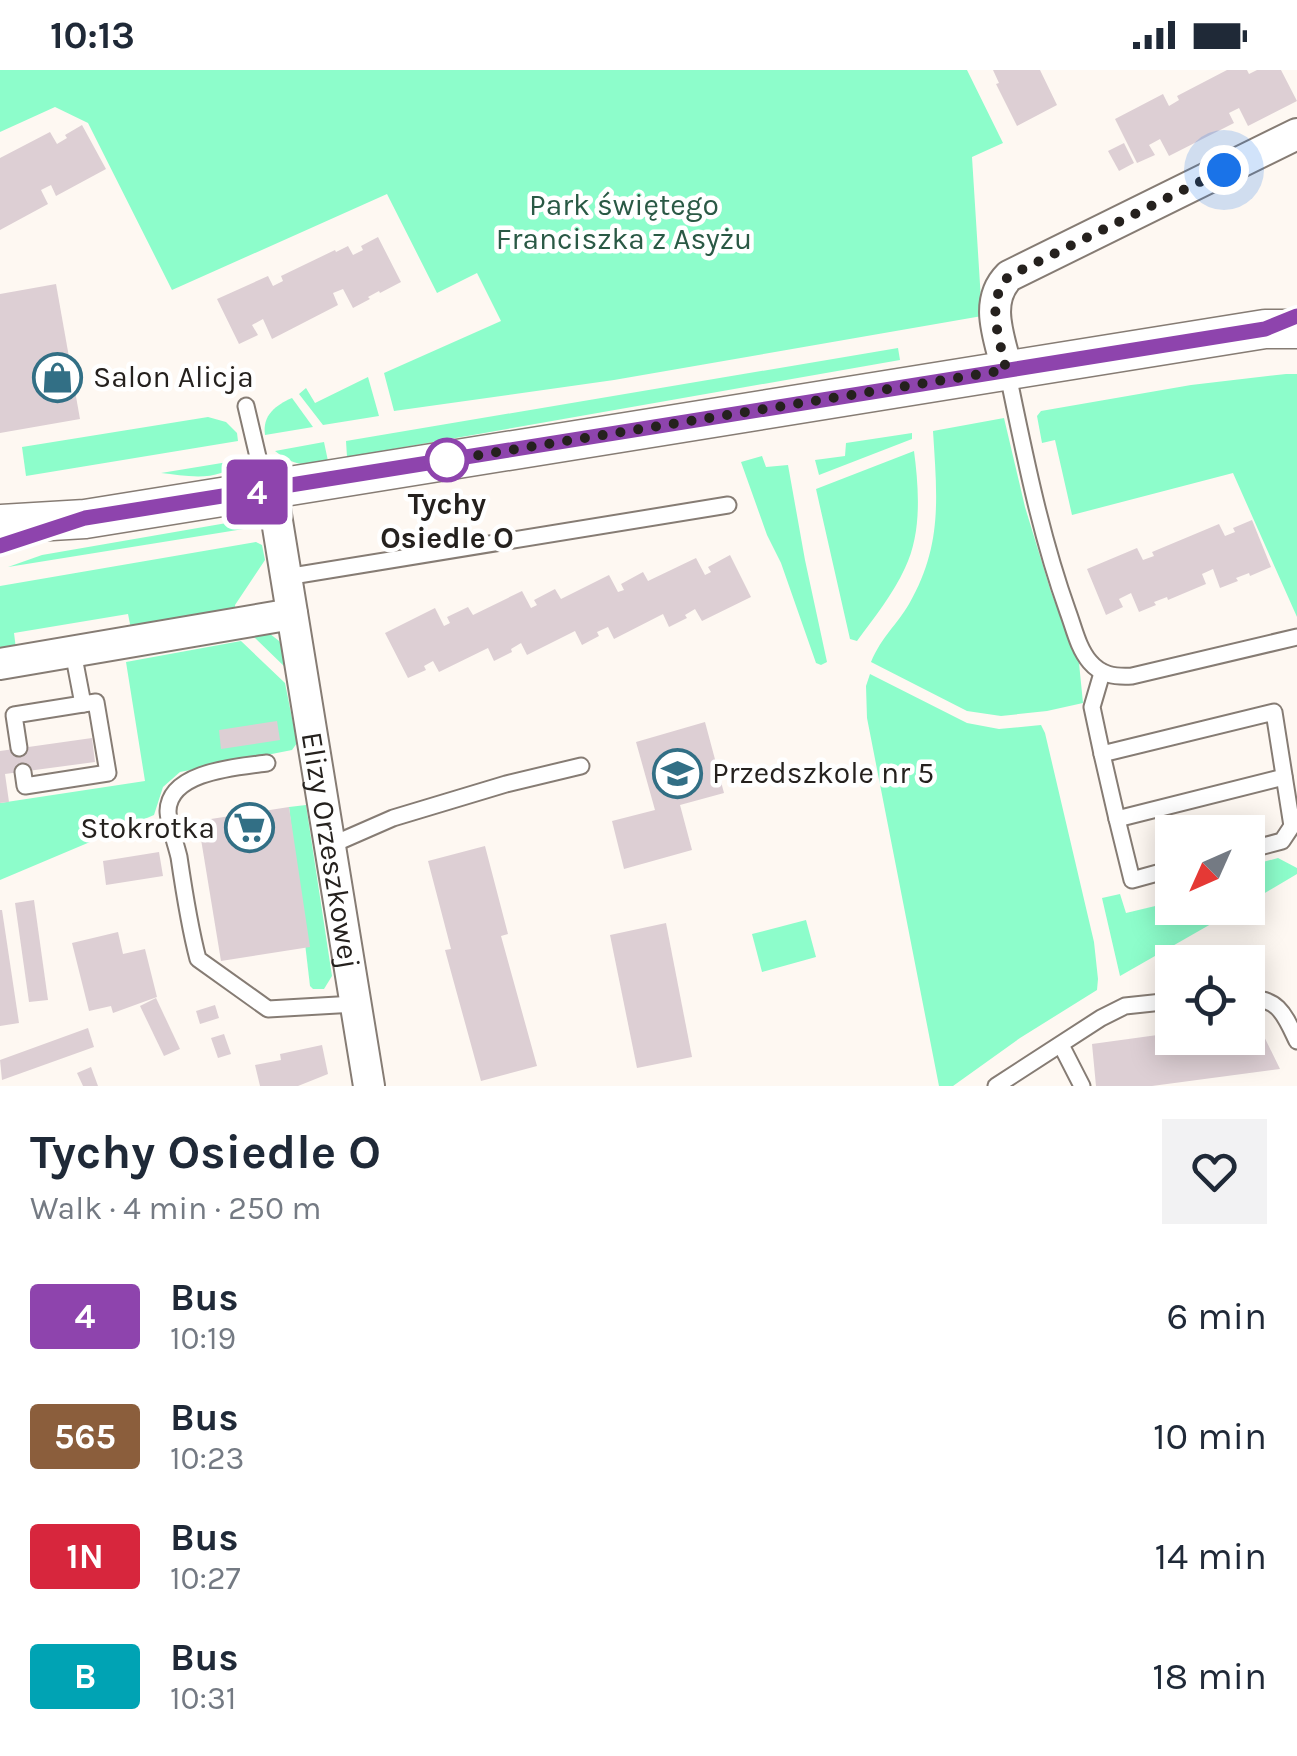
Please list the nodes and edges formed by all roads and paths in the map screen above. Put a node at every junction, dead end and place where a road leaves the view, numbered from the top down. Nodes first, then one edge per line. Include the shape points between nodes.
1 (1297, 134) edge
2 (1286, 325) edge
3 (1006, 370) junction
4 (246, 406) dead end
5 (269, 490) junction
6 (728, 506) dead end
7 (1, 541) edge
8 (286, 577) junction
9 (292, 614) junction
10 (1297, 637) edge
11 (73, 652) junction
12 (0, 664) edge
13 (1102, 673) junction
14 (82, 704) junction
15 (20, 748) dead end
16 (1102, 754) junction
17 (267, 763) dead end
18 (580, 766) dead end
19 (23, 772) dead end
20 (1284, 777) junction
21 (1117, 818) junction
22 (329, 846) junction
23 (1265, 846) edge
24 (1155, 874) edge
25 (1265, 1001) edge
26 (1155, 1003) edge
27 (355, 1004) junction
28 (1297, 1041) edge
29 (1061, 1045) junction
30 (369, 1086) edge
31 (996, 1086) edge
32 (1082, 1086) edge

1 - 3 street via 1009,276 994,306
2 - 3 street
3 - 5 street
3 - 13 lane via 1054,573 1082,650
4 - 5 lane
5 - 7 street via 85,518
5 - 8 street, Elizy Orzeszkowej
6 - 8 lane
8 - 9 street, Elizy Orzeszkowej
9 - 11 street
9 - 22 street, Elizy Orzeszkowej
10 - 13 lane via 1132,676
11 - 12 street
11 - 14 lane
13 - 16 lane via 1092,708
14 - 15 lane via 14,715
14 - 19 lane via 96,702 108,773 25,786
16 - 20 lane via 1274,712
16 - 21 lane
17 - 27 lane via 202,774 168,805 198,959 268,1009
18 - 22 lane via 393,818
20 - 21 lane
20 - 23 lane via 1292,826 1282,842
21 - 24 lane via 1132,880
22 - 27 street, Elizy Orzeszkowej
25 - 28 lane via 1282,1010
26 - 29 lane via 1125,1006
27 - 30 street, Elizy Orzeszkowej
29 - 31 lane
29 - 32 lane

